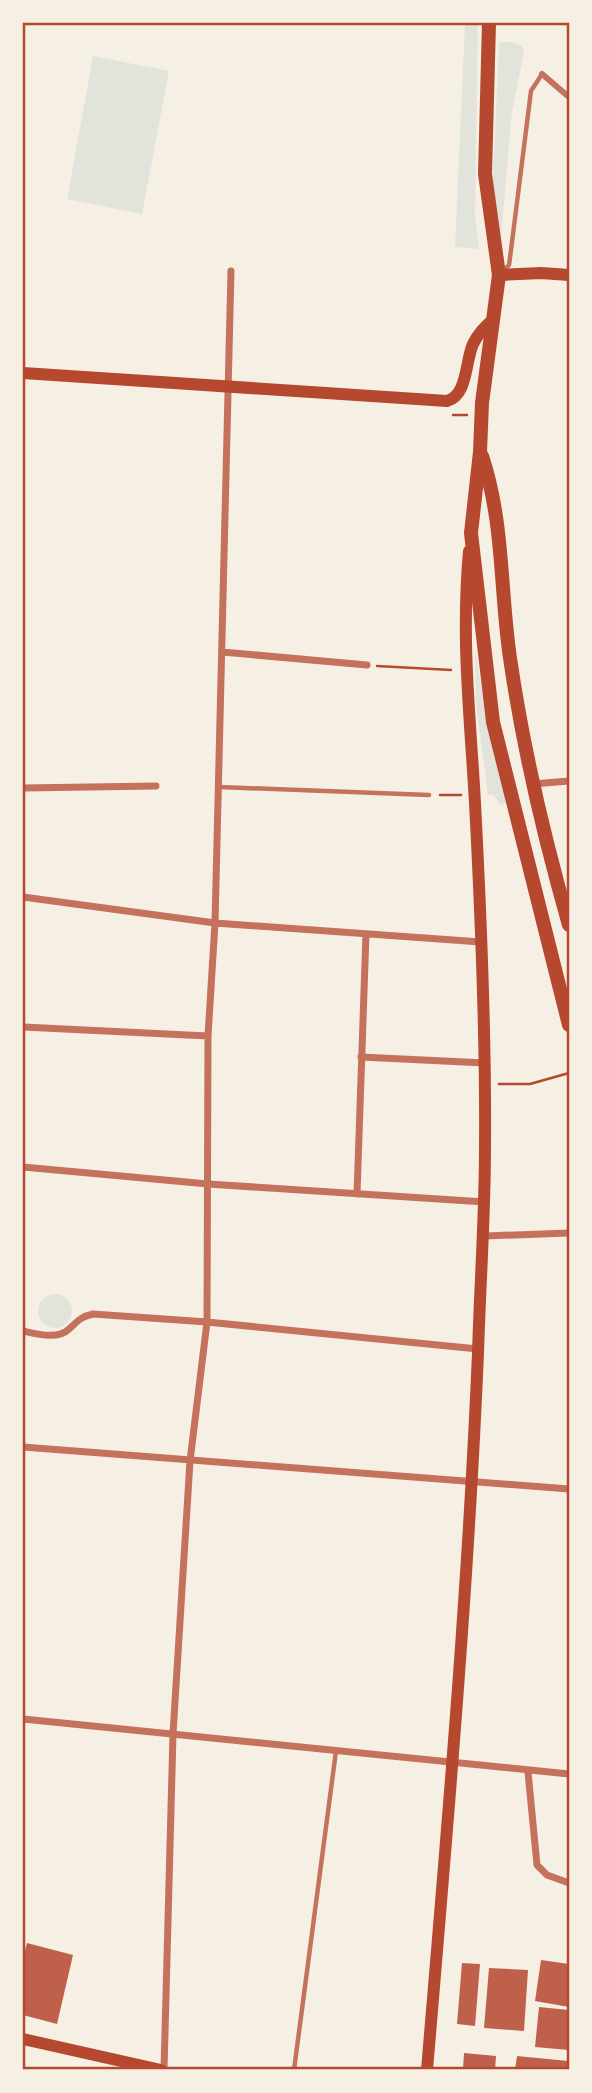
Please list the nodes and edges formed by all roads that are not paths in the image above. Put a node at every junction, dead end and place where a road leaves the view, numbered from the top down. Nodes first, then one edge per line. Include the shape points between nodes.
1 (489, 23) edge
2 (541, 74) joint
3 (569, 97) edge
4 (232, 271) dead end
5 (499, 275) junction
6 (569, 275) edge
7 (494, 319) junction
8 (23, 373) edge
9 (226, 388) junction
10 (480, 452) junction
11 (471, 533) junction
12 (222, 652) junction
13 (367, 665) road end
14 (569, 781) edge
15 (533, 784) junction
16 (156, 786) dead end
17 (219, 787) junction
18 (23, 788) edge
19 (429, 795) road end
20 (23, 897) edge
21 (215, 923) junction
22 (569, 925) edge
23 (366, 934) junction
24 (481, 942) junction
25 (569, 1025) edge
26 (23, 1027) edge
27 (208, 1036) junction
28 (362, 1057) junction
29 (485, 1063) junction
30 (23, 1167) edge
31 (208, 1184) junction
32 (357, 1195) junction
33 (485, 1202) junction
34 (569, 1233) edge
35 (485, 1236) junction
36 (207, 1322) junction
37 (23, 1331) edge
38 (478, 1349) junction
39 (23, 1447) edge
40 (190, 1461) junction
41 (473, 1484) junction
42 (569, 1489) edge
43 (23, 1719) edge
44 (173, 1734) junction
45 (336, 1751) junction
46 (452, 1763) junction
47 (527, 1772) junction
48 (569, 1774) edge
49 (569, 1883) edge
50 (23, 2039) edge
51 (146, 2069) edge
52 (162, 2070) edge
53 (294, 2070) edge
54 (428, 2070) edge

1 - 5 main road via 485,174
2 - 3 street
2 - 5 lane via 531,90 509,265
4 - 9 street
5 - 6 main road
5 - 7 main road
7 - 9 main road via 472,346 455,399
7 - 10 main road
8 - 9 main road
9 - 12 street
10 - 11 main road
10 - 15 main road via 493,495 509,656
11 - 24 main road via 464,670
11 - 25 main road via 493,722
12 - 13 street
12 - 17 street
14 - 15 street
15 - 22 main road
16 - 18 street
17 - 19 lane
17 - 21 street
20 - 21 street
21 - 23 street
21 - 27 street
23 - 24 street
23 - 28 street
24 - 29 main road
26 - 27 street
27 - 31 street
28 - 29 street
28 - 32 street
29 - 33 main road
30 - 31 street
31 - 32 street
31 - 36 street
32 - 33 street
33 - 35 main road
34 - 35 street
35 - 38 main road
36 - 37 street via 93,1314 78,1318 67,1332
36 - 38 street
36 - 40 street
38 - 41 main road
39 - 40 street
40 - 41 street
40 - 44 street
41 - 42 street
41 - 46 main road
43 - 44 street
44 - 45 street
44 - 52 street
45 - 46 street
45 - 53 lane
46 - 47 street
46 - 54 main road
47 - 48 street
47 - 49 street via 537,1865 547,1875
50 - 51 main road
51 - 52 main road

